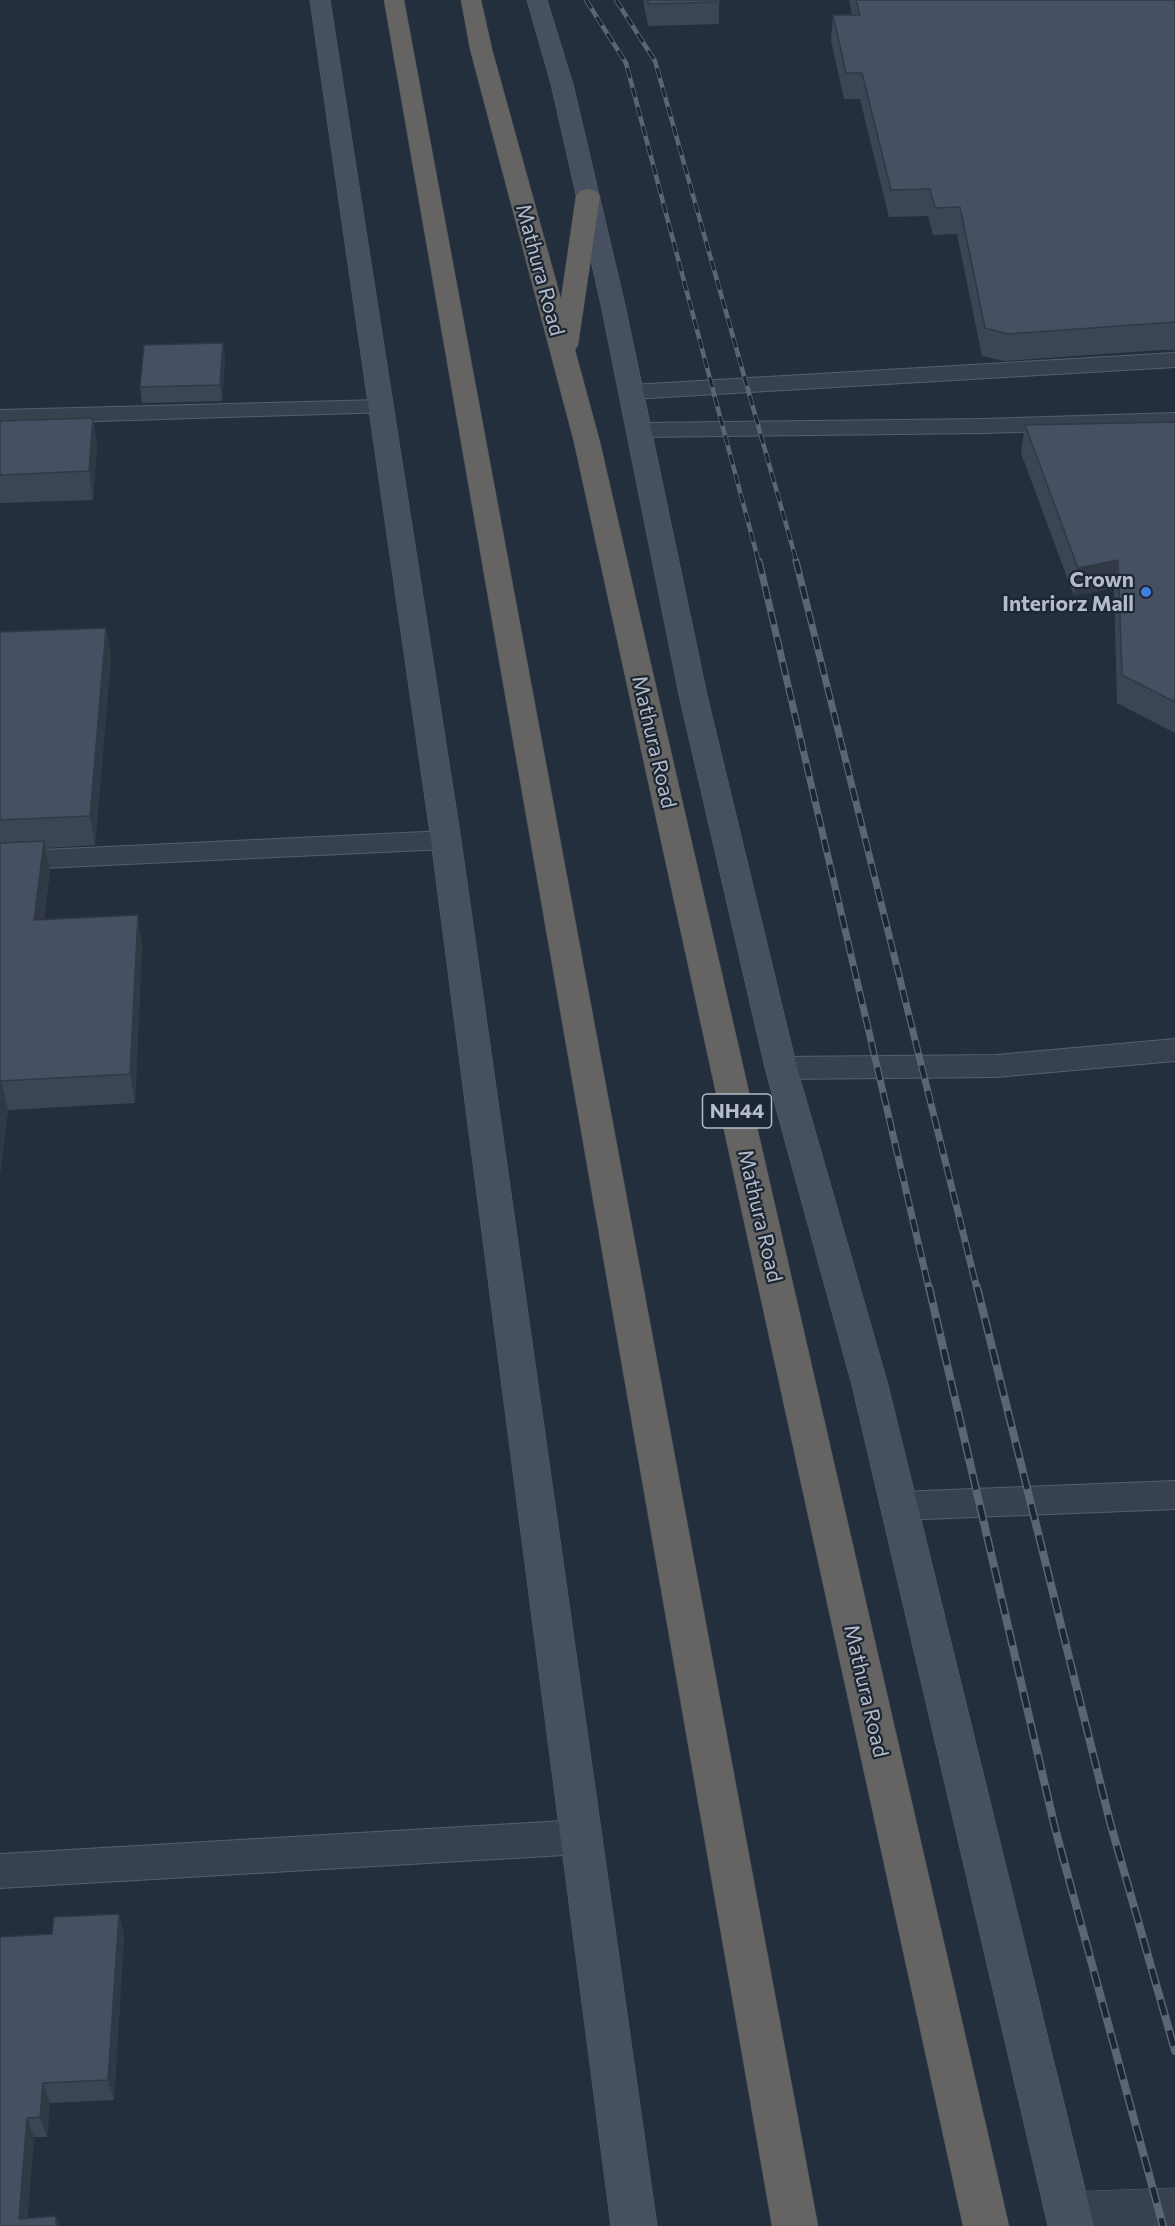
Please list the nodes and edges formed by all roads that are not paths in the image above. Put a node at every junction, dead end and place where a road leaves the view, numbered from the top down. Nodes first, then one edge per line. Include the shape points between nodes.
1 (320, 0) edge
2 (394, 0) edge
3 (471, 0) edge
4 (537, 0) edge
5 (588, 196) junction
6 (564, 358) junction
7 (1175, 360) edge
8 (631, 392) junction
9 (381, 407) junction
10 (0, 417) edge
11 (1175, 420) edge
12 (639, 430) junction
13 (446, 840) junction
14 (0, 861) edge
15 (1175, 1050) edge
16 (781, 1068) junction
17 (1175, 1495) edge
18 (899, 1506) junction
19 (581, 1837) junction
20 (0, 1871) edge
21 (1175, 2210) edge
22 (1069, 2220) edge
23 (634, 2226) edge
24 (795, 2226) edge
25 (986, 2226) edge

1 - 9 main road
2 - 24 highway
3 - 6 highway, Mathura Road / NH44
4 - 5 main road via 562,84
5 - 6 highway
5 - 8 main road
6 - 25 highway, Mathura Road / NH44 via 589,454
7 - 8 lane
8 - 12 main road
9 - 10 lane
9 - 13 main road
11 - 12 lane
12 - 16 main road via 693,695
13 - 14 lane
13 - 19 main road
15 - 16 lane via 996,1066
16 - 18 main road via 870,1384
17 - 18 lane
18 - 22 main road
19 - 20 lane
19 - 23 main road
21 - 22 street

